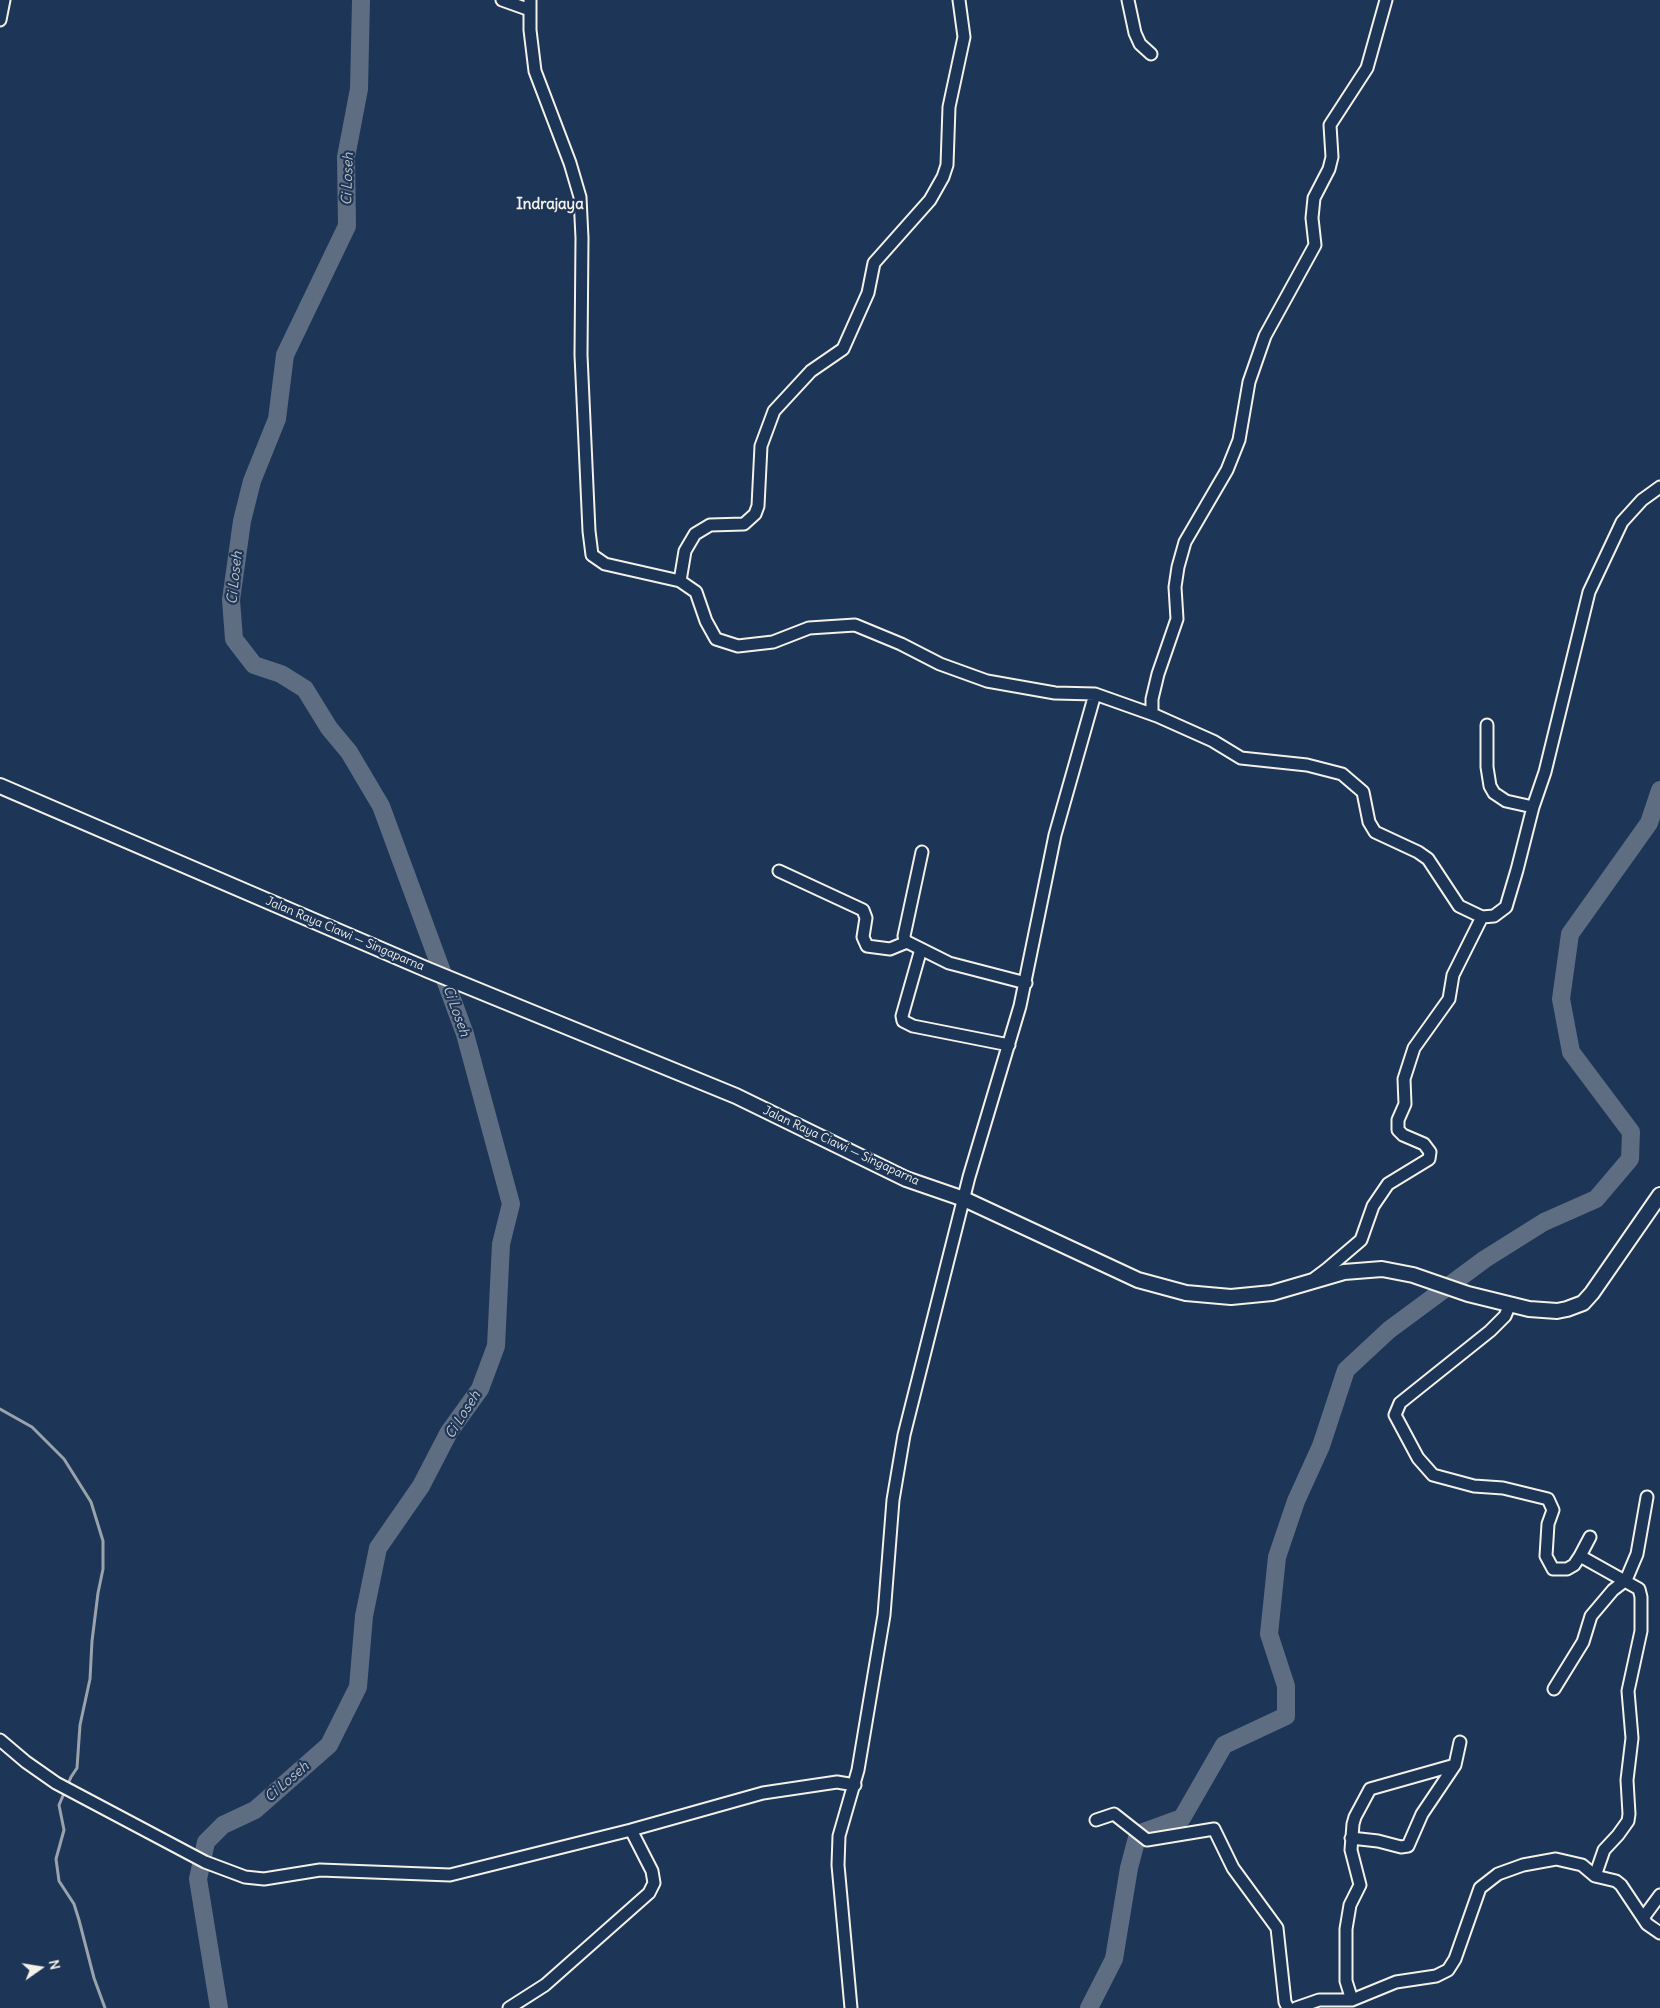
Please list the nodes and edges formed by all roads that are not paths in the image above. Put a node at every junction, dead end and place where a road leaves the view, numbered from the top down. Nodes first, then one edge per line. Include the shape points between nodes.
1 (4, 0) edge
2 (502, 0) edge
3 (960, 0) edge
4 (1128, 0) edge
5 (1386, 0) edge
6 (530, 5) edge
7 (0, 20) edge
8 (1151, 54) dead end
9 (1660, 487) edge
10 (680, 581) junction
11 (1095, 694) junction
12 (1152, 714) junction
13 (1487, 726) dead end
14 (0, 786) edge
15 (1532, 807) junction
16 (922, 852) dead end
17 (780, 871) dead end
18 (1482, 916) junction
19 (907, 942) junction
20 (921, 949) junction
21 (1026, 983) junction
22 (1009, 1046) junction
23 (1660, 1195) edge
24 (964, 1199) junction
25 (1302, 1285) junction
26 (1510, 1304) junction
27 (1646, 1497) dead end
28 (1590, 1537) dead end
29 (1580, 1556) junction
30 (1626, 1580) junction
31 (1554, 1689) dead end
32 (0, 1740) edge
33 (1460, 1742) dead end
34 (1455, 1765) junction
35 (855, 1785) junction
36 (1096, 1820) dead end
37 (632, 1830) junction
38 (1351, 1838) junction
39 (1595, 1876) junction
40 (1660, 1895) edge
41 (1643, 1918) junction
42 (1660, 1933) edge
43 (1352, 2000) junction
44 (509, 2008) edge
45 (851, 2008) edge
46 (1288, 2008) edge
47 (1296, 2008) edge

1 - 7 street
2 - 6 street
3 - 10 street via 964,38 948,107 943,177 930,200 874,263 868,293 843,349 811,371 774,411 761,446 755,514 744,524 710,525 695,534 685,551
4 - 8 street via 1135,33 1140,44
5 - 12 street via 1366,68 1330,125 1332,157 1314,198 1315,245 1265,336 1250,382 1239,440 1227,470 1185,542 1175,587 1177,619 1158,674
6 - 10 street via 535,71 580,197 581,355 588,531 592,555 605,564
9 - 15 street via 1642,500 1622,522 1590,592 1545,772
10 - 11 street via 696,592 716,639 738,646 773,642 809,628 855,625 940,664 987,681 1055,693
11 - 12 street
11 - 21 street via 1055,835
12 - 18 street via 1213,741 1241,758 1308,765 1342,774 1363,792 1369,822 1375,832 1428,859 1459,906
13 - 15 street via 1490,786 1506,801
14 - 24 main road, Jalan Raya Ciawi — Singaparna via 468,987 736,1096 906,1179
15 - 18 street via 1506,906 1494,916
16 - 19 street via 904,936
17 - 19 street via 863,910 866,918 862,937 867,946 890,949
18 - 25 street via 1453,976 1449,999 1414,1048 1404,1079 1405,1104 1398,1120 1398,1130 1424,1144 1430,1152 1429,1159 1388,1184 1375,1202 1361,1240 1328,1269
19 - 20 street
20 - 21 street via 949,963
20 - 22 street via 903,1021 913,1026
21 - 22 street
22 - 24 street
23 - 26 main road, Jalan Raya Ciawi — Singaparna via 1583,1303 1557,1311
24 - 25 main road, Jalan Raya Ciawi — Singaparna via 1138,1280 1186,1293 1231,1297 1272,1293
24 - 35 street via 904,1435 893,1500 884,1616
25 - 26 main road, Jalan Raya Ciawi — Singaparna via 1344,1272 1382,1269
26 - 29 street via 1505,1316 1490,1331 1400,1403 1395,1414 1418,1458 1434,1475 1474,1486 1515,1490 1548,1499 1552,1514 1546,1548 1553,1568 1567,1569
27 - 30 street via 1637,1554
28 - 29 street
29 - 30 street
30 - 31 street via 1591,1616 1583,1642
30 - 39 street via 1639,1589 1641,1597 1641,1631 1628,1691 1632,1738 1627,1780 1629,1814 1622,1829 1604,1850
32 - 37 street via 69,1790 206,1862 259,1879 320,1870 450,1876
33 - 34 street
34 - 38 street via 1370,1789 1352,1824
34 - 38 street via 1422,1814 1408,1846
35 - 37 street via 837,1782 763,1792
35 - 45 street via 839,1836 838,1865
36 - 46 street via 1114,1814 1149,1840 1214,1829 1232,1868 1277,1928
37 - 44 street via 652,1871 654,1883 649,1893 545,1985
38 - 43 street via 1360,1885 1350,1905 1346,1929 1346,1981
39 - 41 street via 1621,1885
39 - 43 street via 1582,1865 1556,1859 1498,1874 1480,1888 1455,1959 1448,1970 1436,1976 1396,1982
40 - 41 street
41 - 42 street
43 - 47 street via 1320,2000

